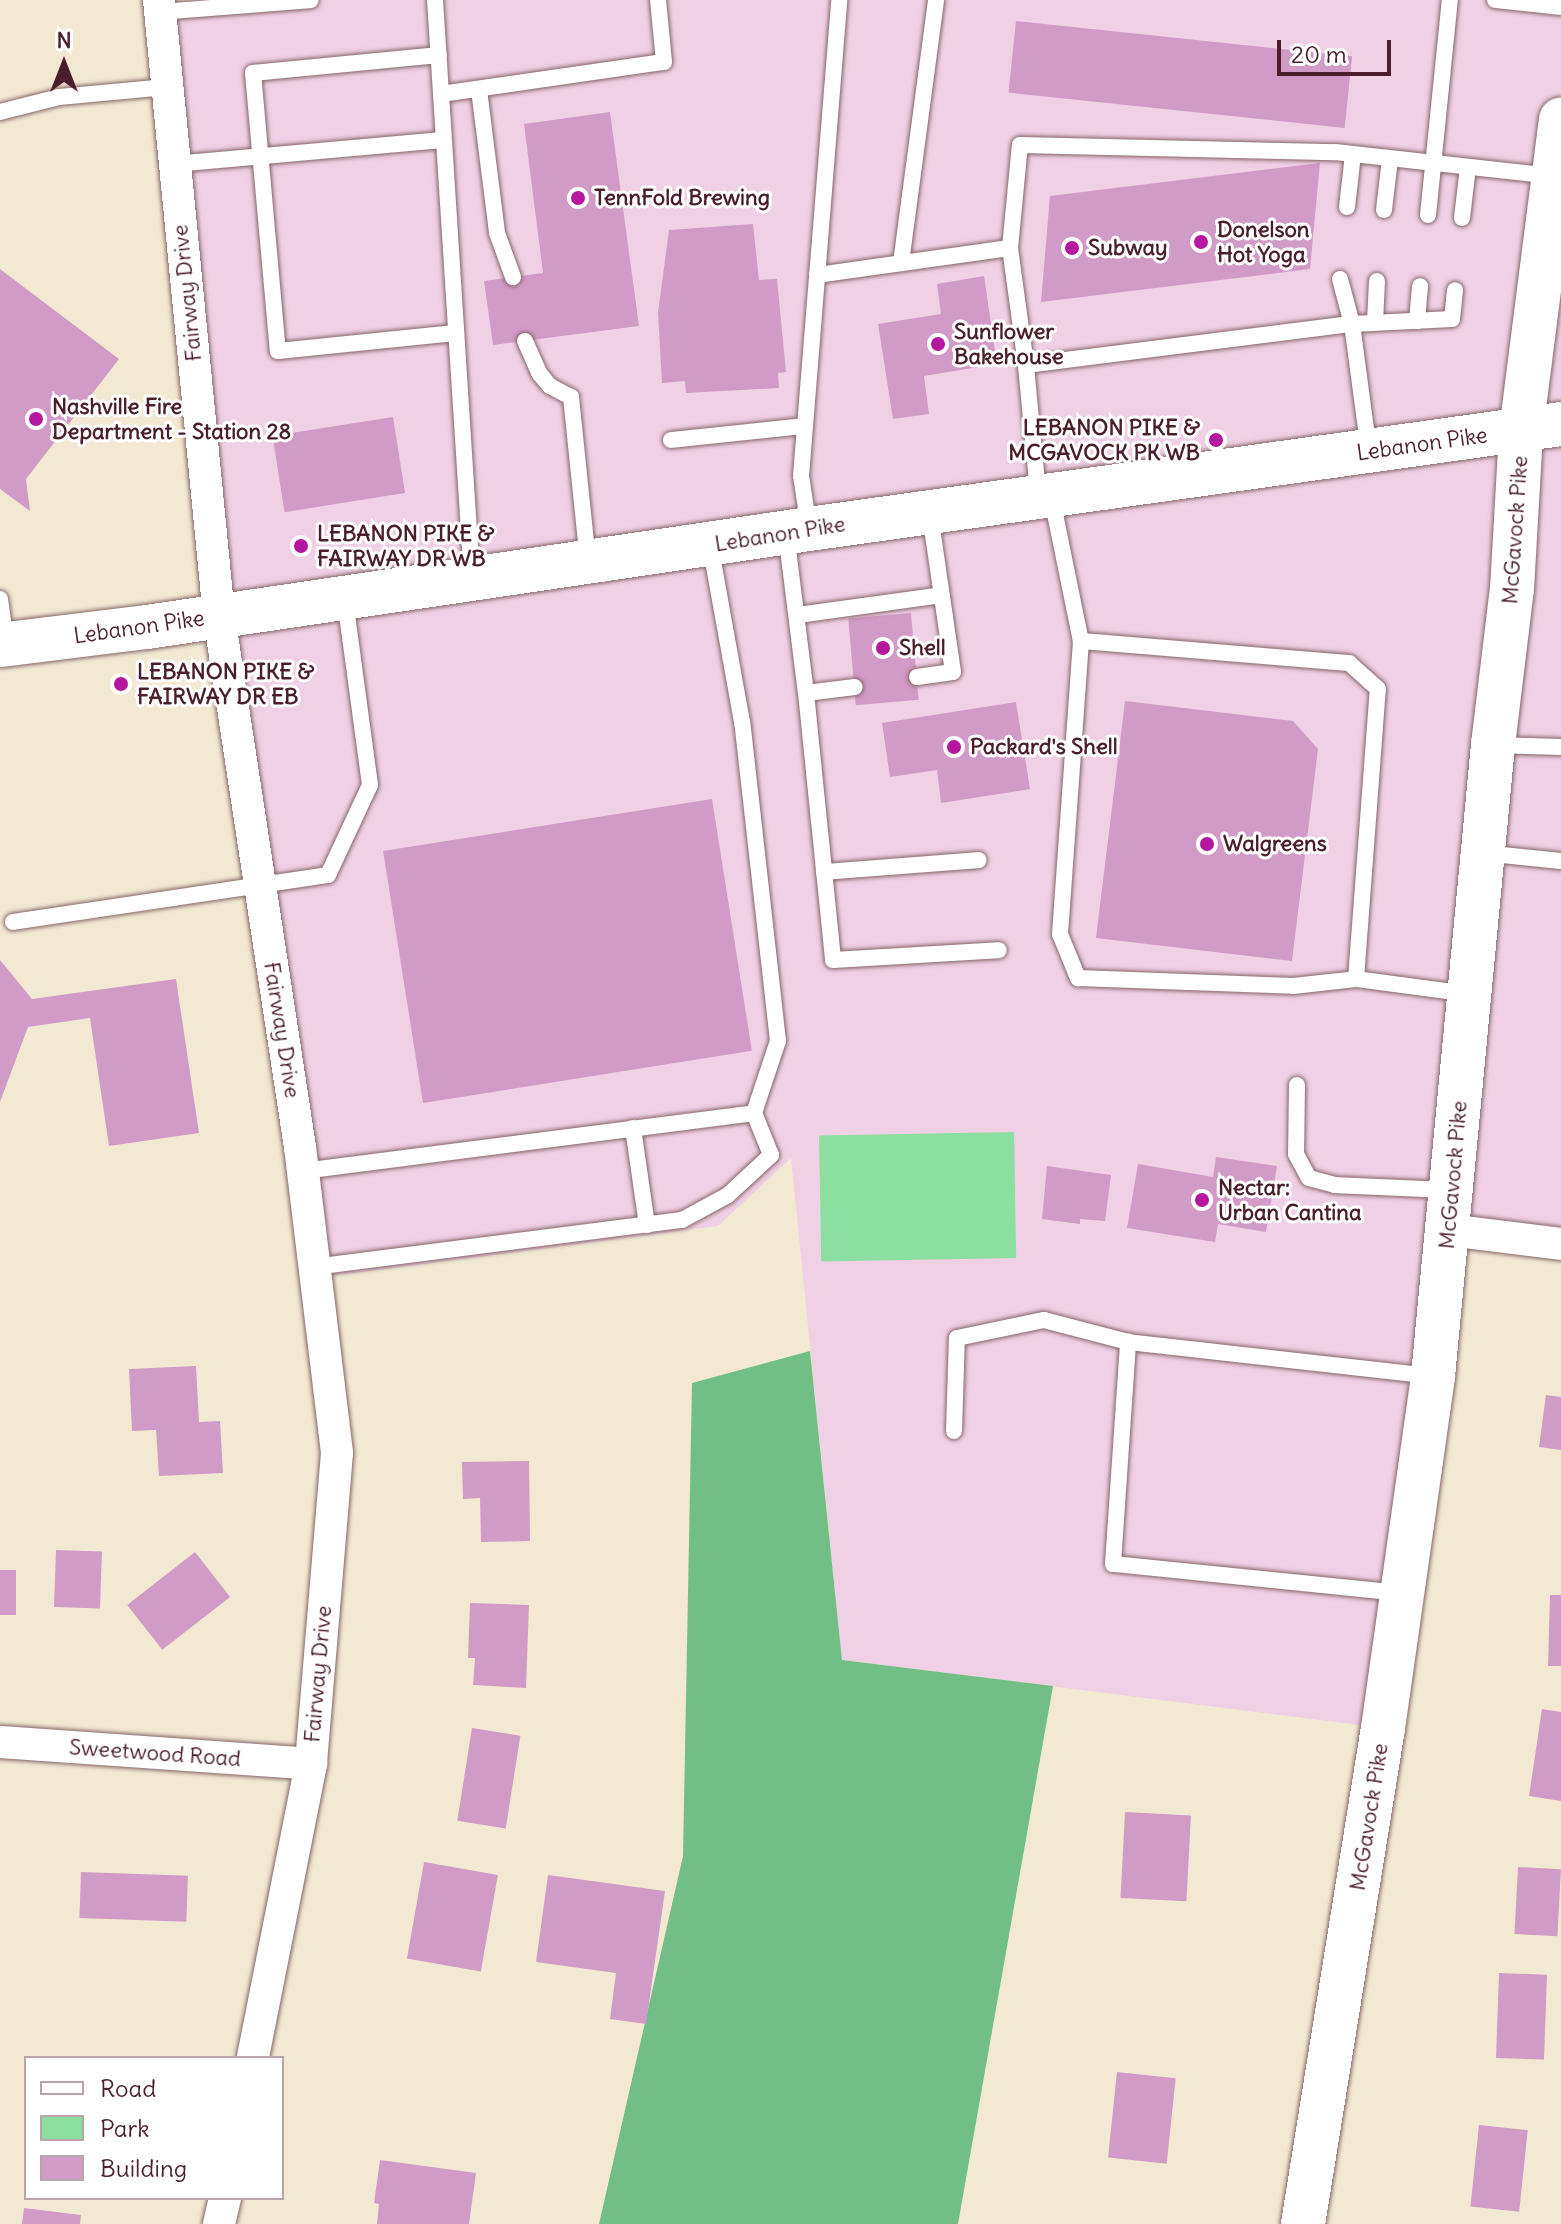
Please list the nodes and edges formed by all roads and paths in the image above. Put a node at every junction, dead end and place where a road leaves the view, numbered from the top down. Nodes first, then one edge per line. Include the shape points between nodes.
1 (311, 0) edge
2 (435, 0) edge
3 (658, 0) edge
4 (839, 0) edge
5 (936, 0) edge
6 (1450, 0) edge
7 (1495, 0) edge
8 (159, 6) edge
9 (1561, 7) edge
10 (439, 55) junction
11 (167, 87) junction
12 (479, 90) junction
13 (441, 94) junction
14 (0, 112) edge
15 (1561, 120) edge
16 (443, 140) junction
17 (1353, 154) junction
18 (260, 156) junction
19 (1390, 159) junction
20 (174, 164) junction
21 (1432, 164) junction
22 (1468, 167) junction
23 (1554, 176) junction
24 (1347, 207) dead end
25 (1384, 210) dead end
26 (1428, 215) dead end
27 (1462, 218) dead end
28 (1010, 248) junction
29 (901, 263) junction
30 (817, 275) junction
31 (513, 277) dead end
32 (1340, 279) dead end
33 (1377, 281) dead end
34 (1420, 286) dead end
35 (1455, 290) dead end
36 (1417, 321) junction
37 (1375, 322) junction
38 (1352, 324) junction
39 (455, 333) junction
40 (525, 341) dead end
41 (1026, 365) junction
42 (804, 426) junction
43 (1541, 427) edge
44 (671, 440) dead end
45 (1369, 452) junction
46 (1045, 498) junction
47 (930, 514) junction
48 (798, 531) junction
49 (710, 545) junction
50 (588, 562) junction
51 (472, 579) junction
52 (942, 595) junction
53 (345, 598) junction
54 (0, 599) edge
55 (798, 615) junction
56 (219, 616) junction
57 (1081, 641) junction
58 (3, 644) edge
59 (917, 677) dead end
60 (855, 687) dead end
61 (806, 693) junction
62 (1493, 745) junction
63 (1561, 747) edge
64 (1482, 853) junction
65 (979, 860) dead end
66 (1561, 861) edge
67 (824, 872) junction
68 (260, 885) junction
69 (13, 922) dead end
70 (999, 950) dead end
71 (1356, 979) junction
72 (1469, 994) junction
73 (1297, 1085) dead end
74 (754, 1113) junction
75 (633, 1128) junction
76 (303, 1171) junction
77 (1451, 1210) junction
78 (647, 1225) junction
79 (1561, 1244) edge
80 (314, 1267) junction
81 (1128, 1342) junction
82 (1433, 1376) junction
83 (954, 1431) dead end
84 (1401, 1593) junction
85 (0, 1742) edge
86 (311, 1764) junction
87 (253, 2056) edge
88 (225, 2200) edge
89 (219, 2224) edge
90 (1303, 2224) edge

1 - 8 lane
2 - 10 lane
3 - 12 lane via 664,62
4 - 30 lane
5 - 29 lane
6 - 21 lane
7 - 9 lane
8 - 11 street, Fairway Drive
10 - 13 lane
10 - 18 lane via 253,73
11 - 14 lane via 59,97
11 - 20 street, Fairway Drive
12 - 13 lane
12 - 31 lane via 497,233
13 - 16 lane
15 - 23 main road, McGavock Pike
16 - 18 lane
16 - 39 lane
17 - 19 lane
17 - 24 lane
17 - 28 lane via 1020,145
18 - 20 lane
18 - 39 lane via 278,351
19 - 21 lane
19 - 25 lane
20 - 56 street, Fairway Drive
21 - 22 lane
21 - 26 lane
22 - 23 lane
22 - 27 lane
23 - 43 main road, McGavock Pike
28 - 29 lane
28 - 41 lane
29 - 30 lane
30 - 42 lane
32 - 38 lane
33 - 37 lane
34 - 36 lane
35 - 36 lane via 1452,319
36 - 37 lane
37 - 38 lane
38 - 41 lane
38 - 45 lane
39 - 51 lane
40 - 50 lane via 539,373 571,397
41 - 46 lane
42 - 44 lane
42 - 48 lane
43 - 45 main road, Lebanon Pike
43 - 62 main road, McGavock Pike via 1512,589
45 - 46 main road, Lebanon Pike
46 - 47 main road, Lebanon Pike
46 - 57 lane
47 - 48 main road, Lebanon Pike
47 - 52 lane
48 - 49 main road, Lebanon Pike
48 - 55 lane
49 - 50 main road, Lebanon Pike
49 - 74 lane via 742,722 778,1041
50 - 51 main road, Lebanon Pike
51 - 53 main road, Lebanon Pike
52 - 55 lane
52 - 59 lane via 953,672
53 - 56 main road, Lebanon Pike
53 - 68 lane via 370,785 328,875
54 - 58 lane
55 - 61 lane
56 - 58 main road, Lebanon Pike
56 - 68 street, Fairway Drive
57 - 71 lane via 1349,663 1378,689
57 - 71 lane via 1060,934 1078,978 1293,986
60 - 61 lane
61 - 67 lane
62 - 63 lane
62 - 64 main road, McGavock Pike
64 - 66 lane
64 - 72 main road, McGavock Pike
65 - 67 lane
67 - 70 lane via 833,960
68 - 69 lane
68 - 76 street, Fairway Drive
71 - 72 lane
72 - 77 main road, McGavock Pike
73 - 77 lane via 1296,1154 1309,1178
74 - 75 lane
74 - 78 lane via 771,1155 760,1168 728,1195 682,1220
75 - 76 lane
75 - 78 lane
76 - 80 street, Fairway Drive
77 - 79 street
77 - 82 main road, McGavock Pike
78 - 80 lane
80 - 86 street, Fairway Drive via 337,1453
81 - 82 lane
81 - 83 lane via 1044,1320 957,1338
81 - 84 lane via 1113,1564
82 - 84 main road, McGavock Pike
84 - 90 main road, McGavock Pike
85 - 86 street, Sweetwood Road
86 - 87 street, Fairway Drive
88 - 89 street

